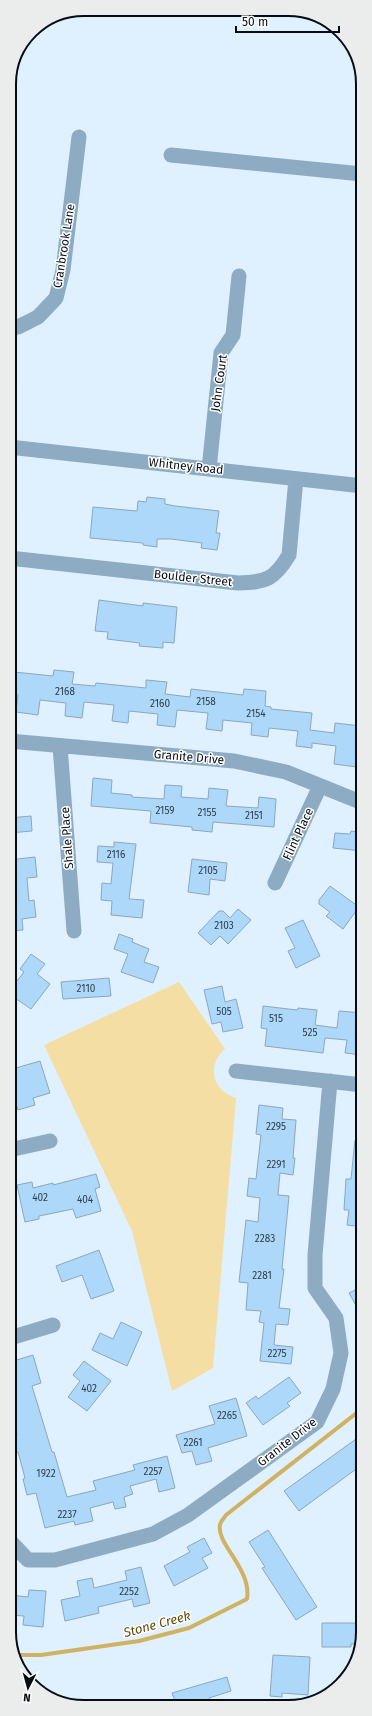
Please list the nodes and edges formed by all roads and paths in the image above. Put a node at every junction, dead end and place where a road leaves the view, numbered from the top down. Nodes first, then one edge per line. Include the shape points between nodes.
1 (79, 137) dead end
2 (172, 155) dead end
3 (356, 173) edge
4 (239, 276) dead end
5 (16, 327) edge
6 (16, 448) edge
7 (209, 469) junction
8 (296, 479) junction
9 (356, 485) edge
10 (16, 559) edge
11 (16, 742) edge
12 (60, 746) junction
13 (320, 786) junction
14 (356, 800) edge
15 (275, 883) dead end
16 (74, 930) dead end
17 (236, 1071) dead end
18 (330, 1081) junction
19 (356, 1084) edge
20 (50, 1141) dead end
21 (16, 1149) edge
22 (53, 1326) dead end
23 (16, 1336) edge
24 (16, 1547) edge

1 - 5 street, Cranbrook Lane via 63,270 56,298 38,317
2 - 3 street
4 - 7 street, John Court via 233,335 221,353
6 - 7 street, Whitney Road
7 - 8 street, Whitney Road
8 - 9 street, Whitney Road
8 - 10 street, Boulder Street via 289,555 271,578 257,582 238,583
11 - 12 street, Granite Drive
12 - 13 street, Granite Drive via 234,761 286,772
12 - 16 street, Shale Place
13 - 14 street, Granite Drive
13 - 15 street, Flint Place
17 - 18 street
18 - 19 street
18 - 24 street, Granite Drive via 315,1255 315,1288 336,1318 341,1352 333,1389 317,1422 188,1515 153,1534 55,1560 28,1560
20 - 21 street
22 - 23 street

